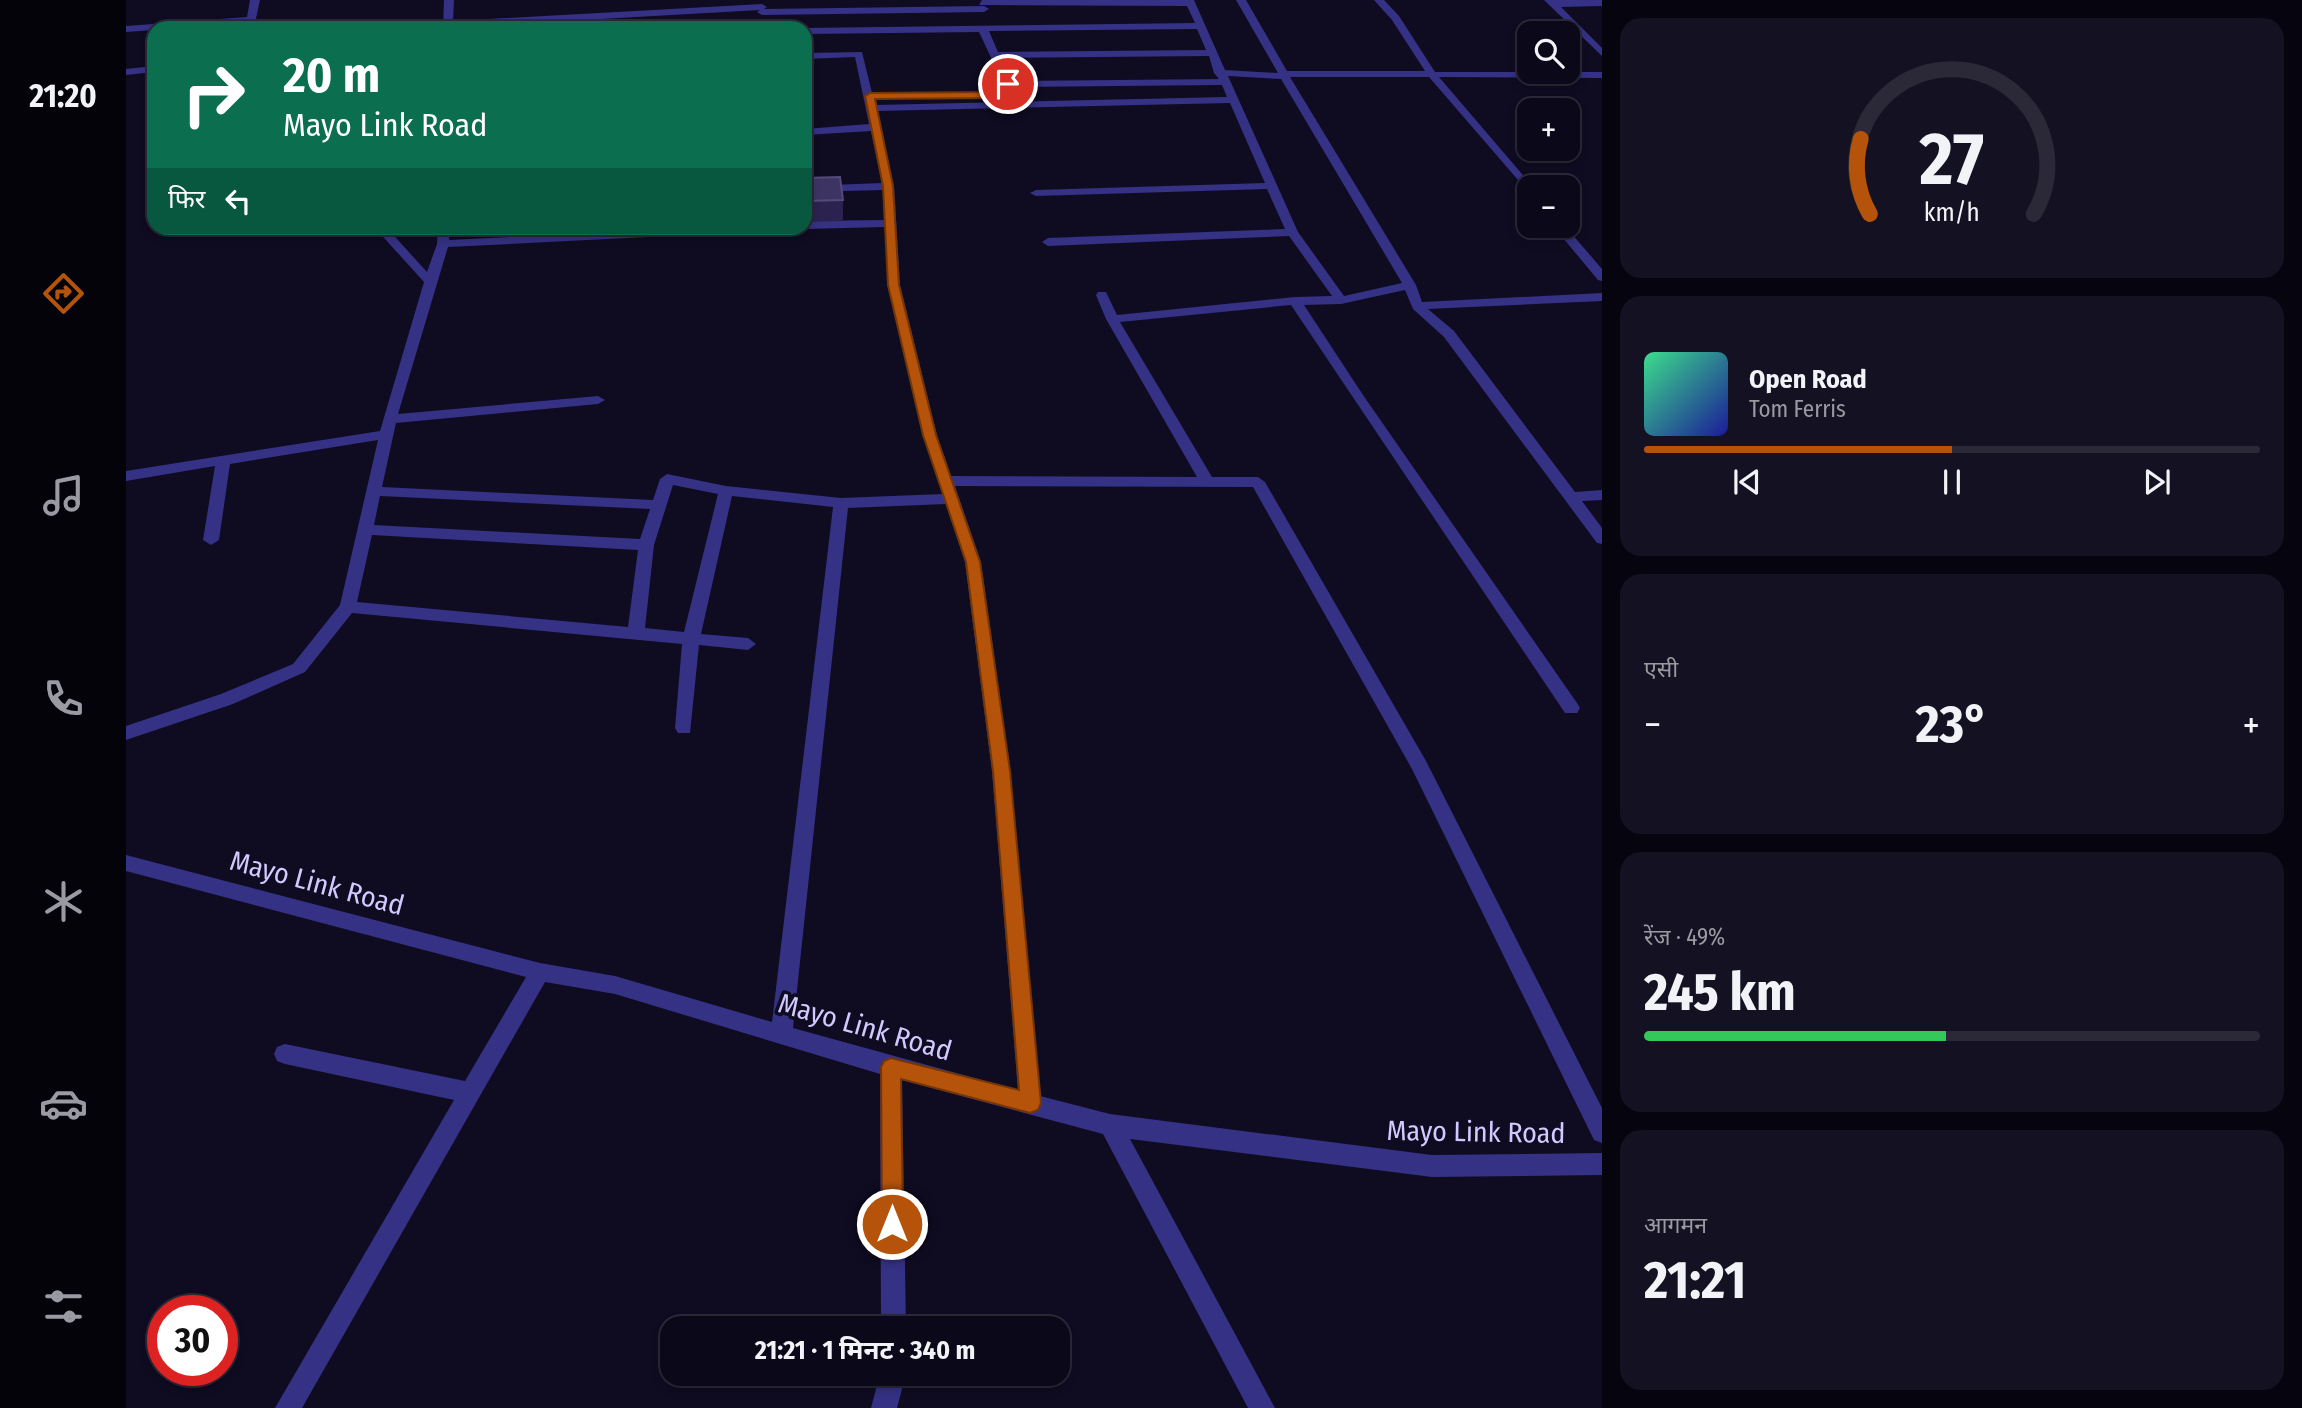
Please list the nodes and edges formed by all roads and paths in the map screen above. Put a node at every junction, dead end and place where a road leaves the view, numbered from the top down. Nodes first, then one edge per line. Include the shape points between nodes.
1 (255, 0) edge
2 (449, 0) edge
3 (1241, 0) edge
4 (1380, 0) edge
5 (1189, 1) edge
6 (1551, 2) edge
7 (1602, 3) edge
8 (982, 4) edge
9 (763, 10) edge
10 (250, 21) edge
11 (448, 21) edge
12 (546, 21) edge
13 (1198, 26) junction
14 (1091, 27) junction
15 (147, 28) edge
16 (126, 29) edge
17 (987, 29) junction
18 (812, 31) edge
19 (1210, 53) junction
20 (1602, 53) edge
21 (1096, 54) junction
22 (995, 55) junction
23 (812, 57) edge
24 (147, 70) edge
25 (126, 72) edge
26 (1431, 72) junction
27 (1283, 75) junction
28 (1602, 75) edge
29 (1221, 77) junction
30 (1008, 84) junction
31 (1231, 100) junction
32 (871, 102) junction
33 (876, 127) junction
34 (812, 132) edge
35 (1517, 175) edge
36 (888, 186) junction
37 (1270, 186) junction
38 (812, 189) edge
39 (1036, 193) dead end
40 (890, 223) junction
41 (812, 225) edge
42 (1292, 232) junction
43 (387, 235) edge
44 (444, 235) edge
45 (614, 235) edge
46 (1569, 238) edge
47 (1048, 242) dead end
48 (443, 244) junction
49 (1602, 277) edge
50 (430, 282) junction
51 (1410, 285) junction
52 (1102, 295) dead end
53 (1602, 297) edge
54 (1341, 300) junction
55 (1295, 301) junction
56 (1417, 306) junction
57 (1112, 318) junction
58 (597, 400) dead end
59 (388, 427) junction
60 (223, 460) junction
61 (126, 476) edge
62 (946, 481) junction
63 (1207, 482) junction
64 (374, 491) junction
65 (726, 491) junction
66 (1602, 495) edge
67 (1571, 497) junction
68 (952, 499) junction
69 (841, 503) junction
70 (660, 505) junction
71 (365, 530) junction
72 (1602, 539) edge
73 (211, 540) dead end
74 (646, 545) junction
75 (348, 607) junction
76 (636, 633) junction
77 (691, 639) junction
78 (748, 644) dead end
79 (1572, 708) dead end
80 (684, 728) dead end
81 (126, 733) edge
82 (126, 863) edge
83 (540, 972) junction
84 (781, 1035) junction
85 (285, 1054) dead end
86 (891, 1067) junction
87 (469, 1093) junction
88 (1030, 1103) junction
89 (1110, 1125) junction
90 (1602, 1132) edge
91 (1602, 1164) edge
92 (893, 1316) edge
93 (890, 1386) edge
94 (288, 1408) edge
95 (884, 1408) edge
96 (1262, 1408) edge

1 - 10 street
2 - 11 street
3 - 27 street
4 - 26 street
5 - 8 street
5 - 13 street
6 - 7 street
6 - 20 street
8 - 9 street
8 - 17 street
9 - 12 street
13 - 14 street
13 - 19 street
14 - 17 street
14 - 21 street
15 - 16 street
17 - 18 street
17 - 22 street
19 - 21 street
19 - 29 street
21 - 22 street
22 - 30 street
23 - 32 street via 859,54
24 - 25 street
26 - 27 street
26 - 28 street
26 - 35 street
27 - 29 street
27 - 51 street
29 - 30 street
29 - 31 street
30 - 32 street via 993,95
31 - 32 street
31 - 37 street
32 - 33 street
33 - 34 street
33 - 36 street
36 - 38 street
36 - 40 street
37 - 39 street
37 - 42 street
40 - 41 street
40 - 62 street via 894,285 930,435
42 - 47 street
42 - 54 street
43 - 50 street
44 - 48 street
45 - 48 street
46 - 49 street
48 - 50 street
50 - 59 street
51 - 54 street
51 - 56 street
52 - 57 street
53 - 56 street
54 - 55 street
55 - 57 street
55 - 79 street
56 - 67 street via 1449,334
57 - 63 street
58 - 59 street
59 - 60 street
59 - 64 street
60 - 61 street
60 - 73 street
62 - 63 street
62 - 68 street
63 - 90 street via 1258,482 1420,766
64 - 70 street
64 - 71 street
65 - 69 street
65 - 70 street via 667,479
65 - 77 street
66 - 67 street
67 - 72 street
68 - 69 street
68 - 88 street via 973,562 1001,771
69 - 84 street
70 - 74 street
71 - 74 street
71 - 75 street
74 - 76 street
75 - 76 street
75 - 81 street via 299,668 227,699
76 - 77 street
77 - 78 street
77 - 80 street
82 - 83 street, Mayo Link Road
83 - 84 street, Mayo Link Road via 615,985
83 - 87 street
84 - 86 street, Mayo Link Road
85 - 87 street
86 - 88 street, Mayo Link Road
86 - 92 street
87 - 94 street
88 - 89 street, Mayo Link Road
89 - 91 street, Mayo Link Road via 1432,1167
89 - 96 street
93 - 95 street

